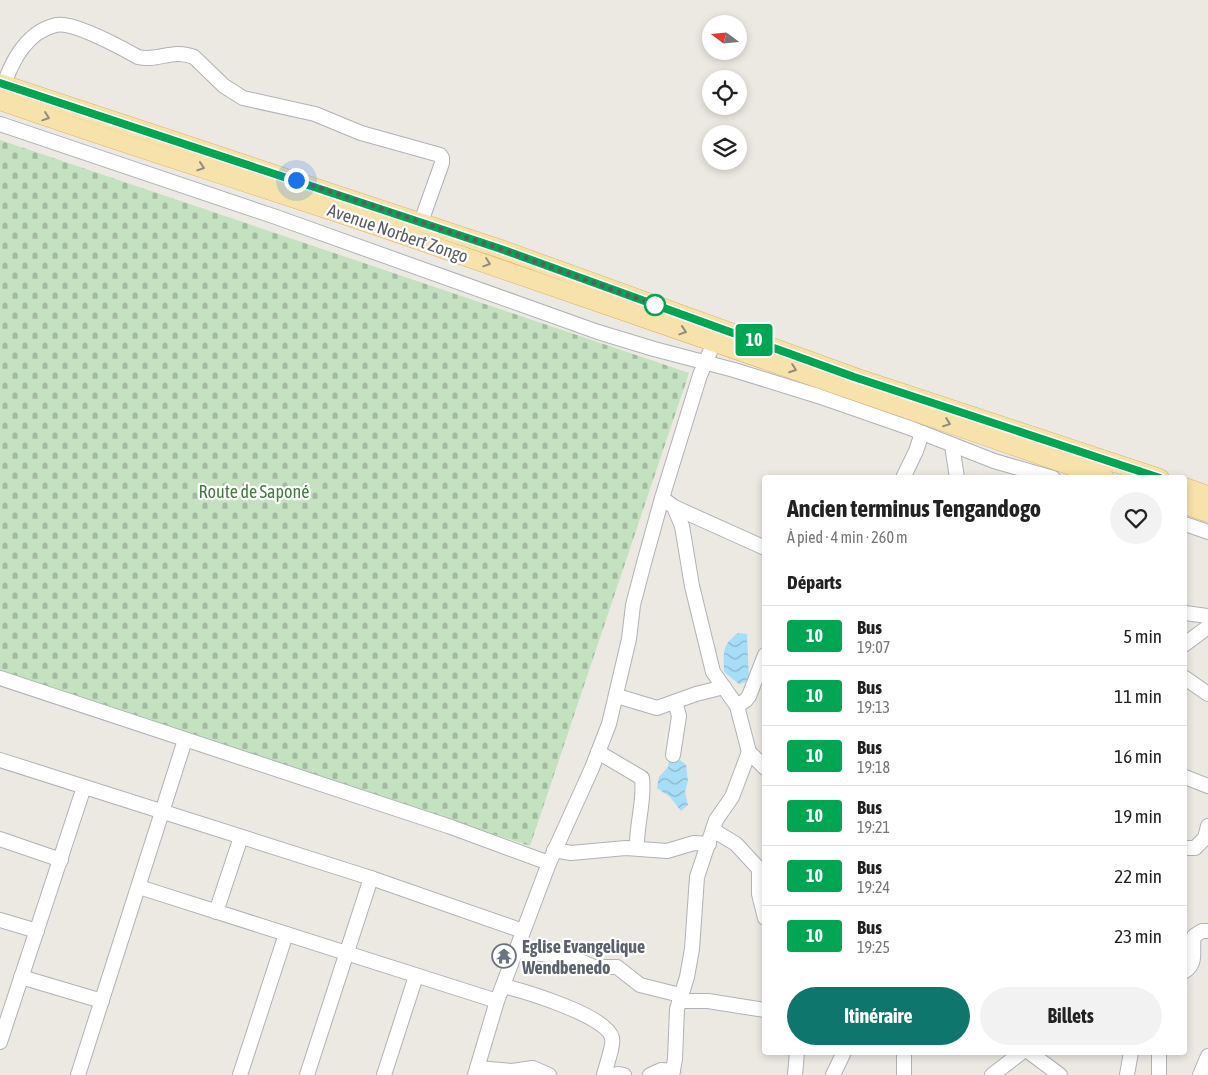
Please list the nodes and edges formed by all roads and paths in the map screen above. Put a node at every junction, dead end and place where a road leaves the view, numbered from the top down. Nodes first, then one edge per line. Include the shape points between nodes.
1 (1, 91) edge
2 (0, 124) edge
3 (421, 222) junction
4 (717, 334) junction
5 (705, 362) junction
6 (922, 433) junction
7 (952, 444) junction
8 (1020, 472) edge
9 (904, 475) edge
10 (957, 475) edge
11 (1036, 475) edge
12 (1096, 475) edge
13 (1151, 475) edge
14 (1187, 487) edge
15 (1208, 495) edge
16 (662, 498) junction
17 (1187, 506) edge
18 (674, 507) junction
19 (1208, 513) edge
20 (1187, 525) edge
21 (1208, 532) edge
22 (762, 547) edge
23 (1187, 613) edge
24 (1208, 616) edge
25 (1208, 628) edge
26 (1187, 643) edge
27 (762, 663) edge
28 (0, 678) edge
29 (1187, 679) edge
30 (724, 687) junction
31 (1208, 694) edge
32 (617, 696) junction
33 (675, 702) junction
34 (737, 706) junction
35 (185, 740) junction
36 (598, 752) junction
37 (749, 752) junction
38 (673, 755) dead end
39 (0, 760) edge
40 (762, 765) edge
41 (1187, 777) edge
42 (1208, 786) edge
43 (84, 787) junction
44 (163, 812) junction
45 (1208, 826) edge
46 (241, 837) junction
47 (711, 837) junction
48 (0, 839) edge
49 (637, 848) junction
50 (1187, 848) edge
51 (552, 856) junction
52 (61, 860) junction
53 (762, 866) edge
54 (762, 874) edge
55 (371, 878) junction
56 (139, 887) junction
57 (762, 906) edge
58 (216, 912) junction
59 (0, 920) edge
60 (37, 930) junction
61 (524, 931) junction
62 (1208, 931) edge
63 (286, 934) junction
64 (516, 951) junction
65 (346, 953) junction
66 (1187, 969) edge
67 (416, 976) junction
68 (21, 978) junction
69 (503, 986) junction
70 (680, 998) junction
71 (102, 1001) junction
72 (497, 1001) junction
73 (762, 1010) edge
74 (0, 1042) edge
75 (797, 1055) edge
76 (843, 1055) edge
77 (904, 1055) edge
78 (1018, 1055) edge
79 (1033, 1055) edge
80 (1130, 1055) edge
81 (1159, 1055) edge
82 (1208, 1056) edge
83 (476, 1071) edge
84 (672, 1073) edge
85 (78, 1075) edge
86 (240, 1075) edge
87 (307, 1075) edge
88 (384, 1075) edge
89 (549, 1075) edge
90 (604, 1075) edge
91 (613, 1075) edge
92 (624, 1075) edge
93 (650, 1075) edge
94 (795, 1075) edge
95 (833, 1075) edge
96 (904, 1075) edge
97 (992, 1075) edge
98 (1060, 1075) edge
99 (1127, 1075) edge
100 (1159, 1075) edge
101 (1200, 1075) edge

1 - 3 main road, Avenue Norbert Zongo
1 - 3 street via 16,55 36,35 57,24 78,28 147,59 187,54 243,98 315,114 361,133 440,155 442,163
1 -> 4 main road, Avenue Norbert Zongo via 281,193 652,320
2 - 5 street via 276,217 598,332
3 - 4 main road, Avenue Norbert Zongo via 501,249
4 - 5 street
4 -> 12 main road, Avenue Norbert Zongo
4 - 13 main road, Avenue Norbert Zongo
5 - 6 street via 818,396
5 - 16 street
6 - 7 street
6 - 9 street
7 - 8 street
7 - 10 street
8 - 11 street
14 - 15 main road
16 - 18 street
16 - 32 street via 633,605
17 - 19 main road
18 - 22 street
18 - 30 street via 682,526 692,586 711,664
20 - 21 street
23 - 24 street
25 - 26 street
27 - 34 street via 750,696
28 - 35 street
29 - 31 street
30 - 33 street
30 - 34 street
32 - 33 street via 652,708
32 - 36 street
33 - 38 street via 679,716
34 - 37 street
35 - 44 street
35 - 51 street via 451,827
36 - 49 street via 642,778
36 - 51 street
37 - 40 street
37 - 47 street via 732,797 718,818
39 - 43 street
41 - 42 street
43 - 44 street
43 - 52 street
44 - 46 street
44 - 56 street
45 - 50 street via 1206,836 1195,848
46 - 55 street
46 - 58 street
47 - 49 street via 667,851
47 - 53 street via 732,841
47 - 70 street via 696,880 692,949
48 - 52 street
49 - 51 street
51 - 61 street
52 - 60 street
54 - 57 street via 759,894
55 - 61 street
55 - 65 street
56 - 58 street
56 - 71 street
58 - 63 street
59 - 60 street
60 - 68 street
61 - 64 street
62 - 66 street via 1202,930 1194,936 1193,961
63 - 65 street
63 - 86 street
64 - 69 street
64 - 70 street via 573,958 594,967 617,967 640,985
65 - 67 street
65 - 87 street
67 - 72 street
67 - 88 street
68 - 71 street
68 - 74 street
69 - 72 street
69 - 90 street via 584,1014 607,1028 613,1043
70 - 73 street
70 - 84 street
71 - 85 street
72 - 83 street
75 - 94 street
76 - 95 street
77 - 96 street
78 - 97 street
79 - 98 street
80 - 99 street
81 - 100 street
82 - 101 street
83 - 89 street via 533,1068
84 - 93 street via 656,1071
91 - 92 street

